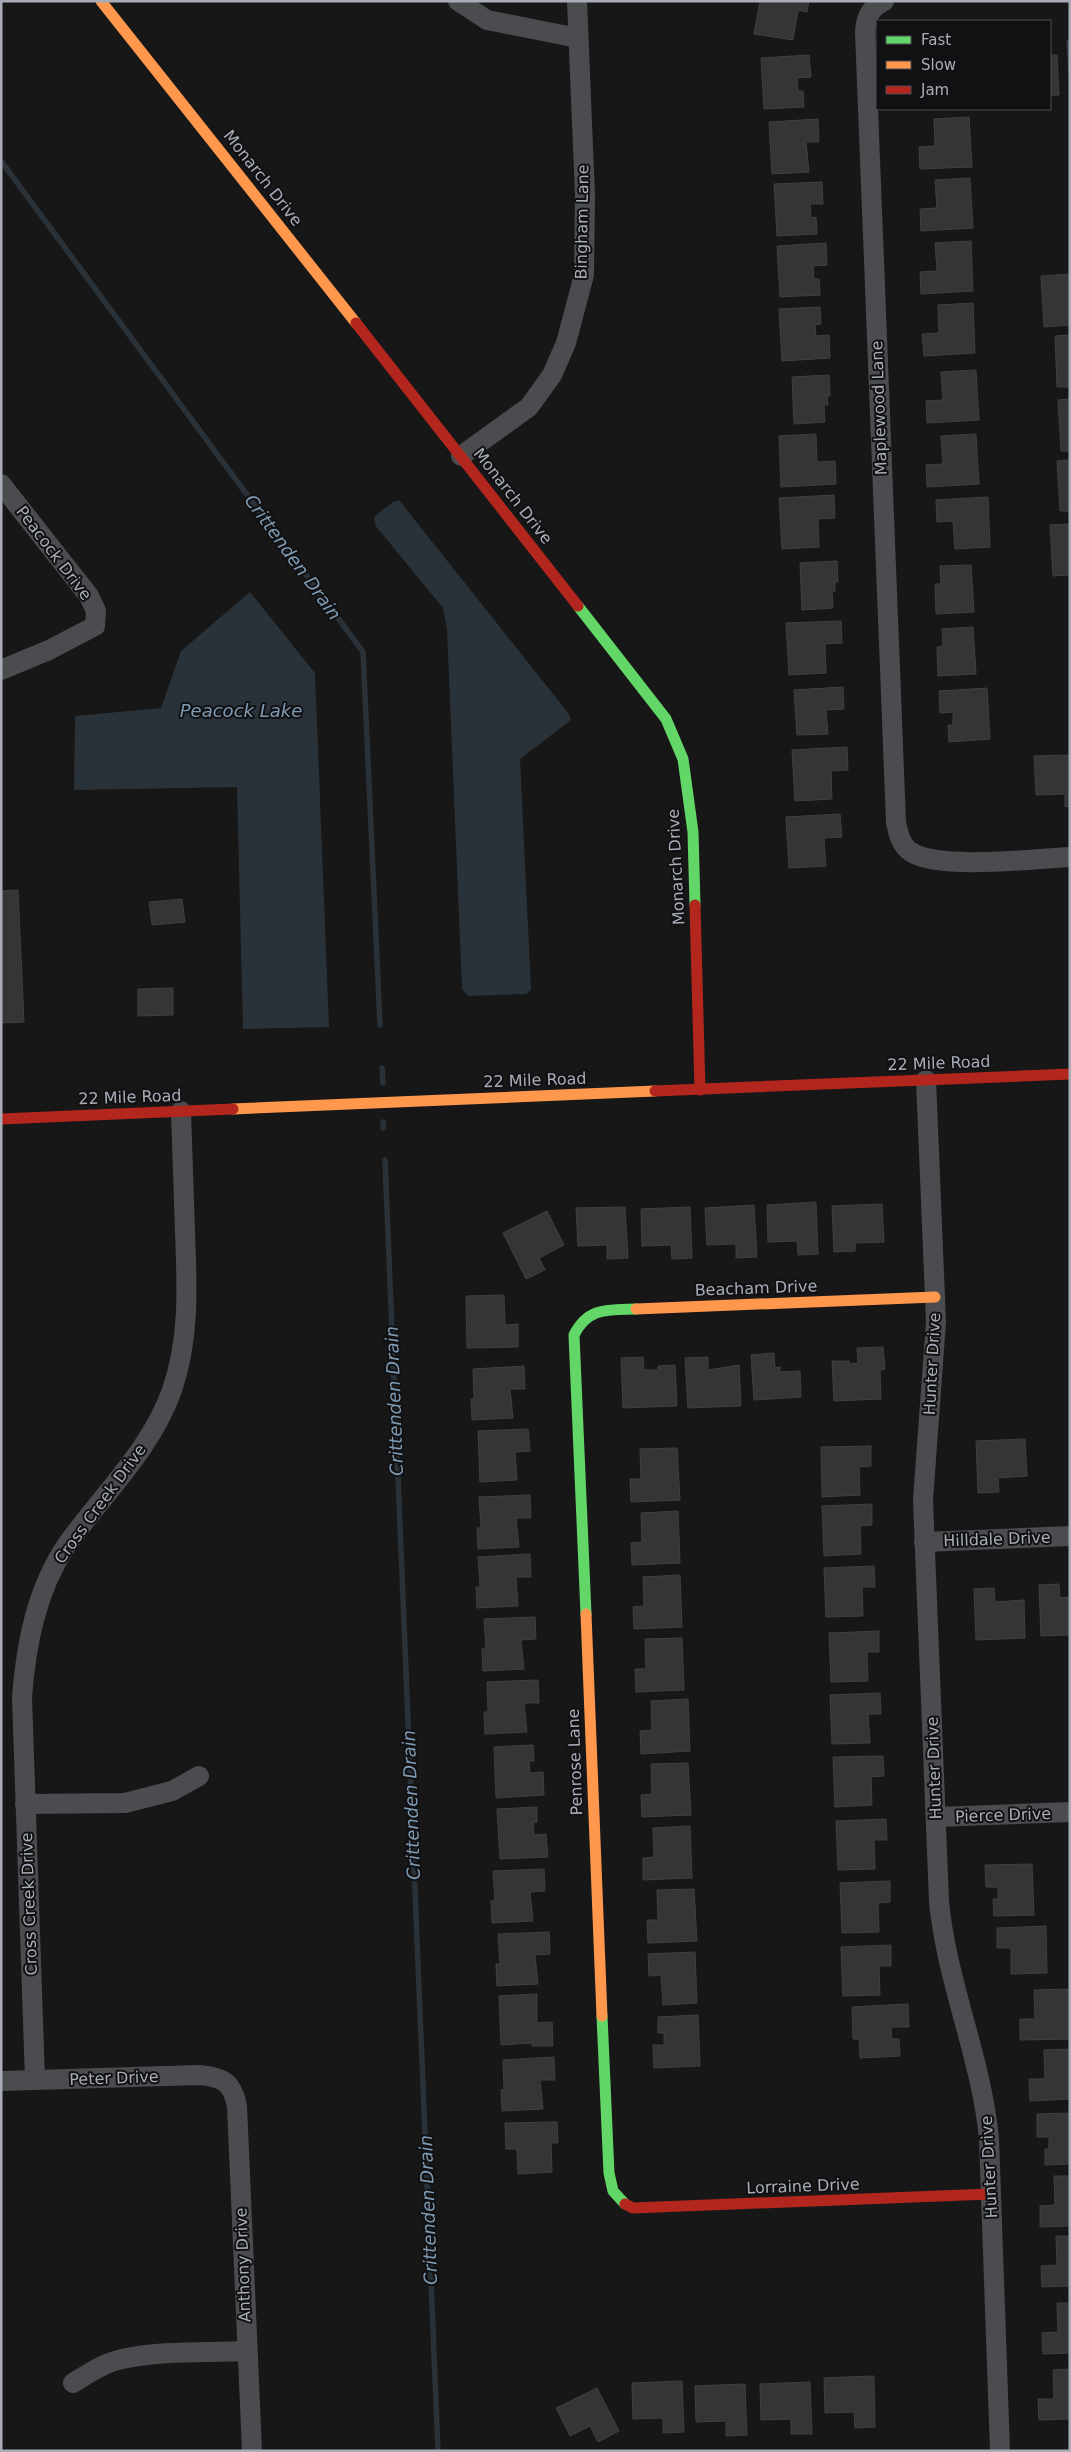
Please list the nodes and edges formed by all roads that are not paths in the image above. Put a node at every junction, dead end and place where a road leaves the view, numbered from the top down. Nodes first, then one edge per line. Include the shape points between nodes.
1 (101, 1) edge
2 (458, 1) edge
3 (577, 1) edge
4 (884, 1) edge
5 (578, 38) junction
6 (461, 456) junction
7 (1, 484) edge
8 (1, 670) edge
9 (1070, 857) edge
10 (1070, 1074) edge
11 (926, 1080) junction
12 (700, 1090) junction
13 (181, 1111) junction
14 (1, 1119) edge
15 (935, 1297) junction
16 (581, 1320) joint
17 (1070, 1536) edge
18 (924, 1542) junction
19 (199, 1776) dead end
20 (26, 1804) junction
21 (1070, 1812) edge
22 (936, 1817) junction
23 (35, 2080) junction
24 (1, 2081) edge
25 (226, 2082) joint
26 (990, 2194) junction
27 (619, 2202) joint
28 (247, 2351) junction
29 (73, 2383) dead end
30 (252, 2451) edge
31 (1000, 2451) edge

1 - 6 street, Monarch Drive
2 - 5 street via 487,20
3 - 5 street, Bingham Lane
4 - 9 street, Maplewood Lane via 866,18 866,32 896,822 900,838 909,851 924,859 948,862
5 - 6 street, Bingham Lane via 586,195 584,274 566,343 552,375 529,407
6 - 12 street, Monarch Drive via 666,719 683,759 693,832
7 - 8 street, Peacock Drive via 89,596 96,611 95,626
10 - 11 street, 22 Mile Road
11 - 12 street, 22 Mile Road
11 - 15 street, Hunter Drive
12 - 13 street, 22 Mile Road
13 - 14 street, 22 Mile Road
13 - 20 street, Cross Creek Drive via 188,1297 181,1360 159,1419 122,1476 66,1547 38,1605 29,1635 22,1697
15 - 16 street, Beacham Drive via 608,1310 595,1312
15 - 18 street, Hunter Drive via 934,1360 923,1500
16 - 27 street, Penrose Lane via 573,1347 609,2173 610,2187
17 - 18 street, Hilldale Drive
18 - 22 street, Hunter Drive
19 - 20 street via 172,1791 125,1803
20 - 23 street, Cross Creek Drive
21 - 22 street, Pierce Drive
22 - 26 street, Hunter Drive via 942,1934 983,2089 989,2138
23 - 24 street, Peter Drive
23 - 25 street, Peter Drive via 199,2075
25 - 28 street, Anthony Drive via 234,2092 237,2106
26 - 27 street, Lorraine Drive via 647,2208 633,2208
26 - 31 street, Hunter Drive
28 - 29 street via 121,2359 95,2368
28 - 30 street, Anthony Drive

